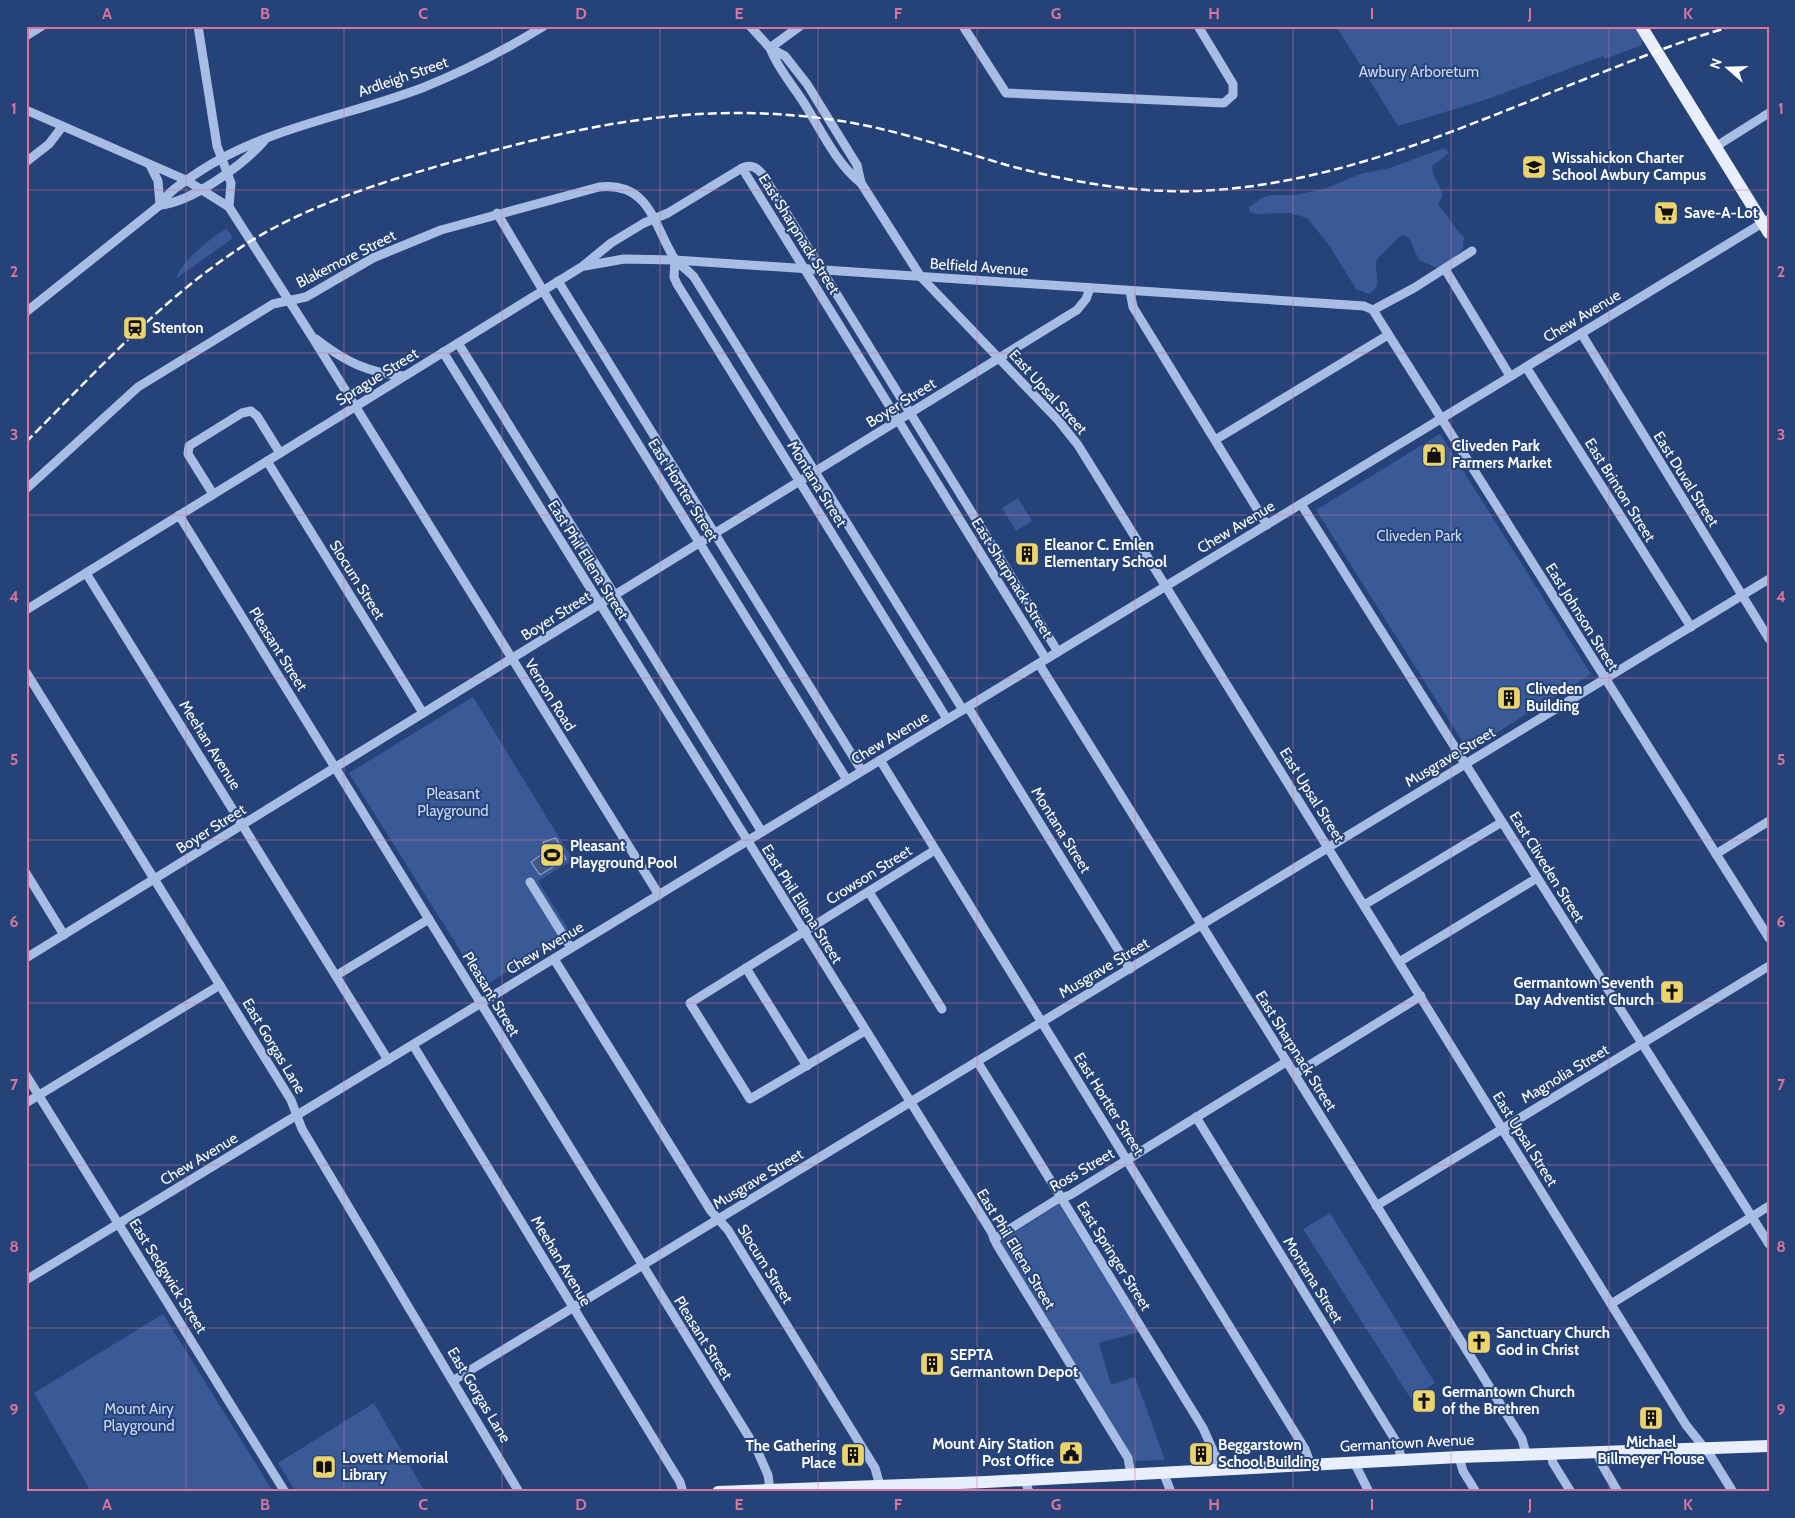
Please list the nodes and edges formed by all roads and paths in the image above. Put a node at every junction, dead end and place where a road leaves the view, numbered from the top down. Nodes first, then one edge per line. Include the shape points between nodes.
1 (42, 26) edge
2 (198, 26) edge
3 (544, 26) edge
4 (750, 26) edge
5 (800, 26) edge
6 (1198, 26) edge
7 (1641, 26) edge
8 (967, 27) edge
9 (26, 36) edge
10 (770, 48) junction
11 (26, 110) edge
12 (1769, 113) edge
13 (62, 127) junction
14 (264, 140) junction
15 (1715, 147) junction
16 (220, 158) junction
17 (26, 162) edge
18 (150, 165) junction
19 (742, 168) junction
20 (228, 172) junction
21 (186, 180) junction
22 (614, 186) joint
23 (202, 188) junction
24 (160, 205) junction
25 (229, 207) junction
26 (497, 213) junction
27 (654, 219) junction
28 (1767, 225) edge
29 (1472, 250) dead end
30 (676, 260) junction
31 (583, 266) junction
32 (804, 268) junction
33 (1445, 269) junction
34 (821, 270) junction
35 (921, 277) junction
36 (558, 281) junction
37 (1090, 288) junction
38 (544, 290) junction
39 (1130, 291) junction
40 (289, 300) junction
41 (1373, 310) junction
42 (26, 312) edge
43 (1581, 333) junction
44 (1388, 334) junction
45 (311, 335) junction
46 (458, 343) junction
47 (443, 352) junction
48 (998, 358) junction
49 (1526, 367) junction
50 (404, 376) junction
51 (1510, 376) junction
52 (354, 407) junction
53 (911, 413) junction
54 (1440, 419) junction
55 (899, 420) junction
56 (1214, 440) junction
57 (280, 453) junction
58 (267, 461) junction
59 (815, 472) junction
60 (800, 481) junction
61 (26, 489) edge
62 (213, 494) junction
63 (1301, 504) junction
64 (179, 515) junction
65 (1267, 525) junction
66 (716, 534) junction
67 (700, 544) junction
68 (86, 573) junction
69 (1769, 579) edge
70 (1166, 586) junction
71 (615, 595) junction
72 (1742, 596) junction
73 (600, 605) junction
74 (26, 610) edge
75 (1691, 627) junction
76 (1769, 639) edge
77 (1058, 652) junction
78 (512, 659) junction
79 (1042, 661) junction
80 (26, 672) edge
81 (1605, 679) junction
82 (966, 708) junction
83 (423, 713) junction
84 (947, 719) junction
85 (880, 760) junction
86 (1466, 764) junction
87 (335, 768) junction
88 (862, 771) junction
89 (847, 780) junction
90 (1769, 820) edge
91 (1502, 822) junction
92 (243, 825) junction
93 (762, 832) junction
94 (747, 842) junction
95 (1329, 848) junction
96 (935, 850) junction
97 (1716, 854) junction
98 (26, 873) edge
99 (1537, 878) junction
100 (155, 879) junction
101 (530, 882) dead end
102 (869, 892) junction
103 (658, 895) junction
104 (1364, 905) junction
105 (429, 918) junction
106 (1202, 925) junction
107 (804, 933) junction
108 (64, 935) junction
109 (1769, 938) edge
110 (571, 948) junction
111 (26, 958) edge
112 (554, 959) junction
113 (1399, 962) junction
114 (1769, 966) edge
115 (746, 968) junction
116 (1130, 969) junction
117 (337, 975) junction
118 (220, 985) junction
119 (1421, 996) junction
120 (480, 1004) junction
121 (942, 1009) dead end
122 (1042, 1022) junction
123 (865, 1031) junction
124 (1643, 1044) junction
125 (413, 1045) junction
126 (388, 1060) junction
127 (978, 1061) junction
128 (1286, 1062) junction
129 (808, 1066) junction
130 (1295, 1074) junction
131 (26, 1075) edge
132 (39, 1096) junction
133 (910, 1102) junction
134 (26, 1104) edge
135 (297, 1115) junction
136 (1196, 1117) junction
137 (1503, 1129) junction
138 (1127, 1160) junction
139 (1062, 1198) junction
140 (1376, 1206) junction
141 (1769, 1206) edge
142 (1752, 1217) junction
143 (719, 1219) junction
144 (119, 1224) junction
145 (994, 1239) junction
146 (1769, 1244) edge
147 (642, 1266) junction
148 (26, 1280) edge
149 (1612, 1304) junction
150 (573, 1308) junction
151 (454, 1380) junction
152 (1769, 1446) edge
153 (1704, 1447) junction
154 (1597, 1451) junction
155 (1551, 1453) junction
156 (1526, 1454) junction
157 (1459, 1457) junction
158 (1402, 1460) junction
159 (1354, 1462) junction
160 (1311, 1465) junction
161 (1218, 1470) junction
162 (1163, 1472) junction
163 (1131, 1474) junction
164 (880, 1486) junction
165 (1027, 1486) edge
166 (900, 1488) edge
167 (770, 1490) junction
168 (285, 1492) edge
169 (519, 1492) edge
170 (683, 1492) edge
171 (718, 1492) edge
172 (1171, 1492) edge
173 (1369, 1492) edge
174 (1476, 1492) edge
175 (1571, 1492) edge
176 (1618, 1492) edge
177 (1733, 1492) edge

1 - 9 street
2 - 16 street
3 - 14 street, Ardleigh Street via 481,62 422,88 320,118
4 - 10 street, East Upsal Street
5 - 10 street
6 - 8 street via 1234,87 1233,95 1227,101 1004,92
7 - 15 main road
10 - 35 street, East Upsal Street via 776,64 847,172 861,183
11 - 13 street
12 - 15 street
13 - 17 street via 49,144
13 - 18 street
14 - 16 street, Ardleigh Street via 250,143
14 - 20 street, Ardleigh Street
15 - 28 main road
16 - 20 street
16 - 21 street, Ardleigh Street
18 - 21 street
18 - 24 street via 158,181
19 - 27 street, Sprague Street via 668,214
19 - 32 street, East Sharpnack Street
19 - 34 street, East Sharpnack Street via 750,166 761,172
20 - 23 street, Ardleigh Street
20 - 25 street via 232,190
21 - 23 street
21 - 24 street, Ardleigh Street via 167,194
22 - 26 street, Blakemore Street
22 - 27 street, Montana Street via 640,198
23 - 24 street, Ardleigh Street via 184,200
23 - 25 street
24 - 42 street, Ardleigh Street
25 - 40 street, Vernon Road
26 - 38 street, East Hortter Street
26 - 40 street, Blakemore Street via 406,243 358,266 306,297
27 - 30 street, Montana Street
27 - 31 street, Sprague Street via 611,243
28 - 43 street, Chew Avenue
29 - 33 street
30 - 31 street, Belfield Avenue via 624,258
30 - 32 street, Belfield Avenue
30 - 59 street, Montana Street via 694,277
30 - 60 street, Montana Street via 674,277 677,284
31 - 36 street, Sprague Street
32 - 34 street, Belfield Avenue
32 - 55 street, East Sharpnack Street
33 - 41 street
33 - 51 street
34 - 35 street, Belfield Avenue
34 - 53 street, East Sharpnack Street
35 - 37 street, Belfield Avenue
35 - 48 street, East Upsal Street
36 - 38 street, Sprague Street
36 - 66 street, East Hortter Street
37 - 39 street, Belfield Avenue
37 - 48 street, Boyer Street via 1077,310
38 - 46 street, Sprague Street
38 - 67 street, East Hortter Street
39 - 41 street, Belfield Avenue via 1364,306
39 - 56 street via 1133,307
40 - 45 street, Vernon Road
40 - 61 street, Blakemore Street via 273,304 138,387
41 - 44 street, East Johnson Street
43 - 49 street, Chew Avenue
43 - 72 street, East Duval Street
44 - 54 street, East Johnson Street
44 - 56 street
45 - 50 street via 362,369
45 - 52 street, Vernon Road
46 - 47 street, Sprague Street
46 - 71 street, East Phil Ellena Street
47 - 50 street, Sprague Street
47 - 73 street, East Phil Ellena Street
48 - 53 street, Boyer Street
48 - 70 street, East Upsal Street via 1072,437
49 - 51 street, Chew Avenue
49 - 75 street, East Brinton Street
50 - 52 street, Sprague Street
51 - 54 street, Chew Avenue
52 - 57 street, Sprague Street
52 - 78 street, Vernon Road
53 - 55 street, Boyer Street
53 - 77 street, East Sharpnack Street
54 - 63 street, Chew Avenue
54 - 81 street, East Johnson Street
55 - 59 street, Boyer Street
55 - 79 street, East Sharpnack Street
56 - 65 street
57 - 58 street, Sprague Street
57 - 62 street via 257,416 251,411 242,413 192,444 188,450
58 - 62 street, Sprague Street
58 - 83 street, Slocum Street
59 - 60 street, Boyer Street
59 - 82 street, Montana Street
60 - 66 street, Boyer Street
60 - 84 street, Montana Street
62 - 64 street, Sprague Street
63 - 65 street, Chew Avenue
63 - 86 street, East Cliveden Street
64 - 68 street, Sprague Street
64 - 87 street, Pleasant Street
65 - 70 street, Chew Avenue
66 - 67 street, Boyer Street
66 - 88 street, East Hortter Street
67 - 71 street, Boyer Street
67 - 89 street, East Hortter Street
68 - 74 street, Sprague Street
68 - 92 street, Meehan Avenue
69 - 72 street, Musgrave Street
70 - 77 street, Chew Avenue
70 - 95 street, East Upsal Street
71 - 73 street, Boyer Street
71 - 93 street, East Phil Ellena Street
72 - 75 street, Musgrave Street
72 - 76 street, East Duval Street
73 - 78 street, Boyer Street
73 - 94 street, East Phil Ellena Street
75 - 81 street, Musgrave Street
77 - 79 street, Chew Avenue
78 - 83 street, Boyer Street
78 - 103 street, Vernon Road
79 - 82 street, Chew Avenue
79 - 106 street, East Sharpnack Street
80 - 100 street, East Gorgas Lane
81 - 86 street, Musgrave Street
81 - 97 street, East Johnson Street
82 - 84 street, Chew Avenue
82 - 116 street, Montana Street
83 - 87 street, Boyer Street
84 - 85 street, Chew Avenue
85 - 88 street, Chew Avenue
85 - 96 street, East Hortter Street
86 - 91 street, East Cliveden Street
86 - 95 street, Musgrave Street
87 - 92 street, Boyer Street
87 - 105 street, Pleasant Street
88 - 89 street, Chew Avenue
89 - 93 street, Chew Avenue
90 - 97 street
91 - 99 street, East Cliveden Street
91 - 104 street
92 - 100 street, Boyer Street
92 - 117 street, Meehan Avenue
93 - 94 street, Chew Avenue
94 - 103 street, Chew Avenue
94 - 107 street, East Phil Ellena Street
95 - 104 street, East Upsal Street
95 - 106 street, Musgrave Street
96 - 102 street, Crowson Street
96 - 122 street, East Hortter Street
97 - 109 street, East Johnson Street
98 - 108 street
99 - 113 street
99 - 124 street, East Cliveden Street
100 - 108 street, Boyer Street
100 - 118 street, East Gorgas Lane
101 - 110 street
102 - 107 street, Crowson Street
102 - 121 street
103 - 110 street, Chew Avenue
104 - 113 street, East Upsal Street
105 - 117 street
105 - 120 street, Pleasant Street
106 - 116 street, Musgrave Street
106 - 128 street, East Sharpnack Street
107 - 115 street, Crowson Street
107 - 123 street, East Phil Ellena Street
108 - 111 street, Boyer Street
110 - 112 street, Chew Avenue
112 - 120 street, Chew Avenue
112 - 143 street, Slocum Street
113 - 119 street, East Upsal Street
114 - 124 street, Magnolia Street
115 - 129 street
115 - 129 street, Crowson Street via 690,1003 750,1099
116 - 122 street, Musgrave Street
117 - 126 street, Meehan Avenue
118 - 132 street
118 - 135 street, East Gorgas Lane
119 - 130 street
119 - 137 street, East Upsal Street
120 - 125 street, Chew Avenue
120 - 147 street, Pleasant Street
122 - 127 street, Musgrave Street
122 - 138 street, East Hortter Street
123 - 129 street
123 - 133 street, East Phil Ellena Street
124 - 137 street, Magnolia Street
124 - 142 street, East Cliveden Street
125 - 126 street, Chew Avenue
125 - 150 street, Meehan Avenue
126 - 135 street, Chew Avenue
127 - 133 street, Musgrave Street
127 - 139 street, East Springer Street
128 - 130 street, East Sharpnack Street
128 - 136 street, Ross Street
130 - 140 street, East Sharpnack Street
131 - 132 street, East Sedgwick Street
132 - 134 street
132 - 144 street, East Sedgwick Street
133 - 143 street, Musgrave Street
133 - 145 street, East Phil Ellena Street
135 - 144 street, Chew Avenue
135 - 151 street, East Gorgas Lane via 302,1129
136 - 138 street, Ross Street
136 - 158 street, Montana Street via 1397,1443
137 - 140 street, Magnolia Street
137 - 149 street, East Upsal Street
138 - 139 street, Ross Street
138 - 160 street, East Hortter Street via 1305,1449
139 - 145 street, Ross Street
139 - 161 street, East Springer Street via 1203,1428
140 - 156 street, East Sharpnack Street via 1522,1439
141 - 142 street
142 - 146 street, East Cliveden Street
142 - 149 street
143 - 147 street, Musgrave Street
143 - 164 street, Slocum Street via 875,1468
144 - 148 street, Chew Avenue
144 - 168 street, East Sedgwick Street
145 - 163 street, East Phil Ellena Street via 1128,1458
147 - 150 street, Musgrave Street
147 - 167 street, Pleasant Street via 757,1450 768,1475
149 - 153 street, East Upsal Street via 1686,1424
150 - 151 street, Musgrave Street
150 - 170 street, Meehan Avenue
151 - 169 street, East Gorgas Lane
152 - 153 main road, Germantown Avenue
153 - 154 main road, Germantown Avenue
153 - 177 street, East Upsal Street
154 - 155 main road, Germantown Avenue
154 - 176 street
155 - 156 main road, Germantown Avenue
155 - 175 street via 1553,1463
156 - 157 main road, Germantown Avenue
157 - 158 main road, Germantown Avenue
157 - 174 street via 1463,1471
158 - 159 main road, Germantown Avenue
159 - 160 main road, Germantown Avenue
159 - 173 street
160 - 161 main road, Germantown Avenue
161 - 162 main road, Germantown Avenue
162 - 163 main road, Germantown Avenue
162 - 172 street
163 - 165 main road, Germantown Avenue
164 - 166 main road, Germantown Avenue
164 - 167 main road, Germantown Avenue
165 - 166 main road, Germantown Avenue
167 - 171 main road, Germantown Avenue

